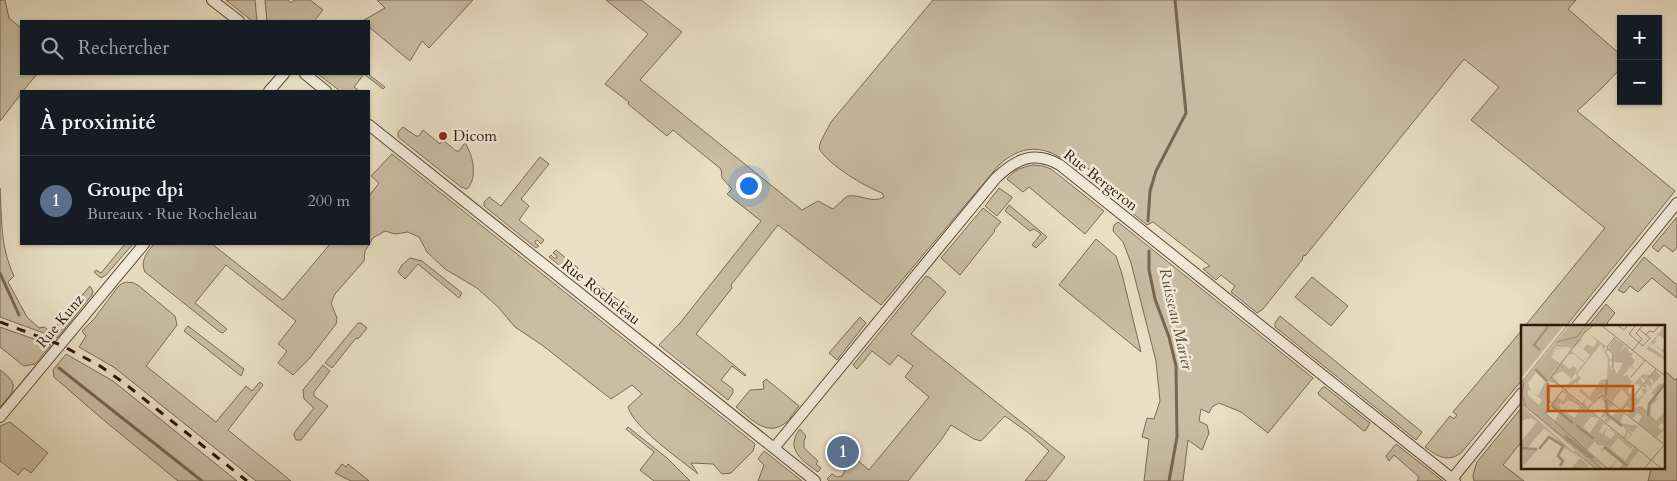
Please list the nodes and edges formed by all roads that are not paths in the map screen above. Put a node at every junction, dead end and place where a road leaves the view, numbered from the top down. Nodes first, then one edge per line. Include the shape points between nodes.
1 (212, 0) edge
2 (238, 20) edge
3 (283, 75) edge
4 (306, 75) edge
5 (270, 90) edge
6 (325, 90) edge
7 (370, 126) edge
8 (1677, 203) edge
9 (143, 245) edge
10 (1578, 325) edge
11 (1521, 394) edge
12 (0, 417) edge
13 (774, 448) junction
14 (1454, 480) edge
15 (815, 481) edge

1 - 2 street
3 - 5 street
4 - 6 street
7 - 13 street, Rue Rocheleau
8 - 10 street
9 - 12 street, Rue Kunz
11 - 14 street
13 - 14 street, Rue Bergeron via 996,178 1018,161 1041,157 1060,165
13 - 15 street, Rue Rocheleau

